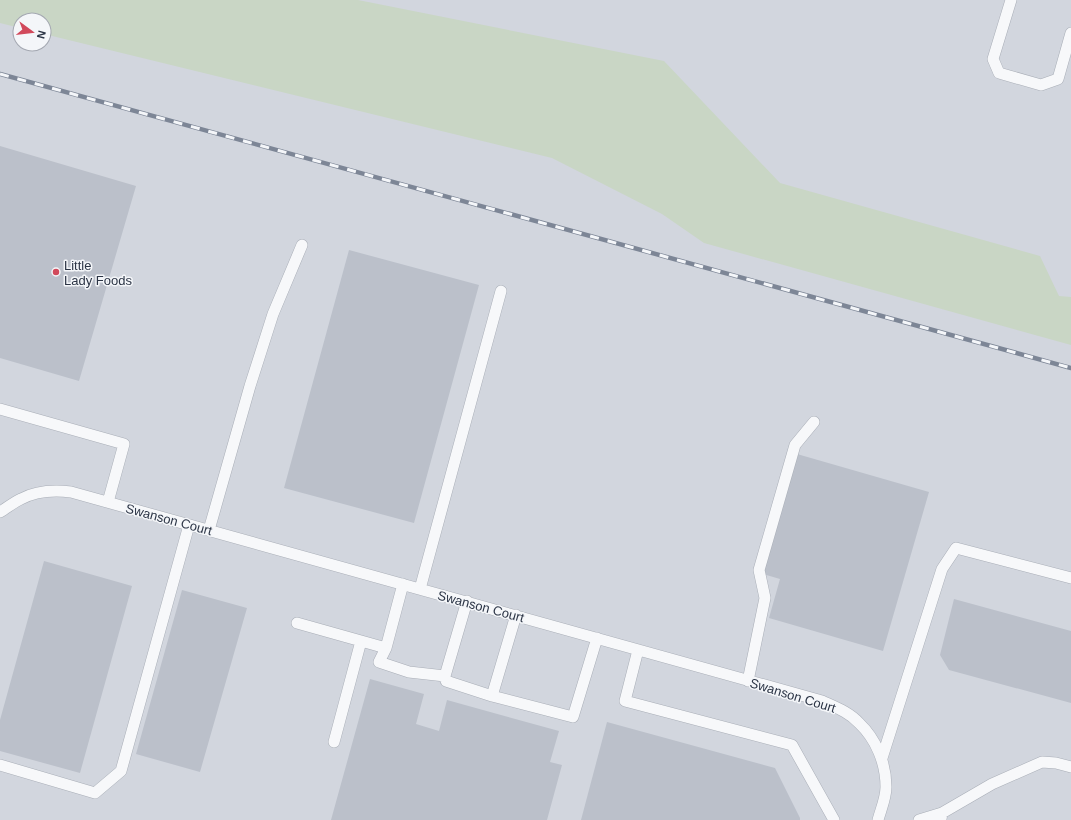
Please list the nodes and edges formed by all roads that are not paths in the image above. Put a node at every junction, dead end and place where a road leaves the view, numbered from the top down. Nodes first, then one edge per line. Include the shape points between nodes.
1 (1011, 0) edge
2 (1071, 33) edge
3 (302, 245) dead end
4 (501, 291) dead end
5 (0, 409) edge
6 (814, 422) dead end
7 (108, 502) junction
8 (0, 512) edge
9 (189, 525) junction
10 (209, 530) junction
11 (1071, 578) edge
12 (403, 584) junction
13 (420, 590) junction
14 (467, 601) junction
15 (516, 615) junction
16 (297, 623) dead end
17 (597, 638) junction
18 (361, 641) junction
19 (386, 648) junction
20 (638, 650) junction
21 (445, 676) junction
22 (748, 681) junction
23 (492, 696) junction
24 (334, 742) dead end
25 (882, 758) junction
26 (0, 765) edge
27 (1071, 767) edge
28 (941, 816) edge
29 (834, 820) edge
30 (878, 820) edge
31 (919, 820) edge

1 - 2 lane via 993,60 999,73 1041,85 1058,79
3 - 10 lane via 273,314
4 - 13 lane
5 - 7 lane via 124,444
6 - 22 lane via 795,445 759,570 765,598
7 - 8 lane, Swanson Court via 57,491 22,498
7 - 9 lane, Swanson Court
9 - 10 lane, Swanson Court
9 - 26 lane via 121,771 95,793
10 - 12 lane, Swanson Court
11 - 25 lane via 956,548 942,569
12 - 13 lane, Swanson Court
12 - 19 lane
13 - 14 lane, Swanson Court
14 - 15 lane, Swanson Court
14 - 21 lane
15 - 17 lane, Swanson Court
15 - 23 lane
16 - 18 lane
17 - 20 lane, Swanson Court
17 - 23 lane via 573,717
18 - 19 lane
18 - 24 lane
19 - 21 lane via 379,662 409,672
20 - 22 lane, Swanson Court
20 - 29 lane via 625,701 792,745
21 - 23 lane via 446,681
22 - 25 lane, Swanson Court via 822,701 841,710 859,722
25 - 30 lane, Swanson Court via 886,786
27 - 28 lane via 1042,762 992,784
28 - 31 lane

